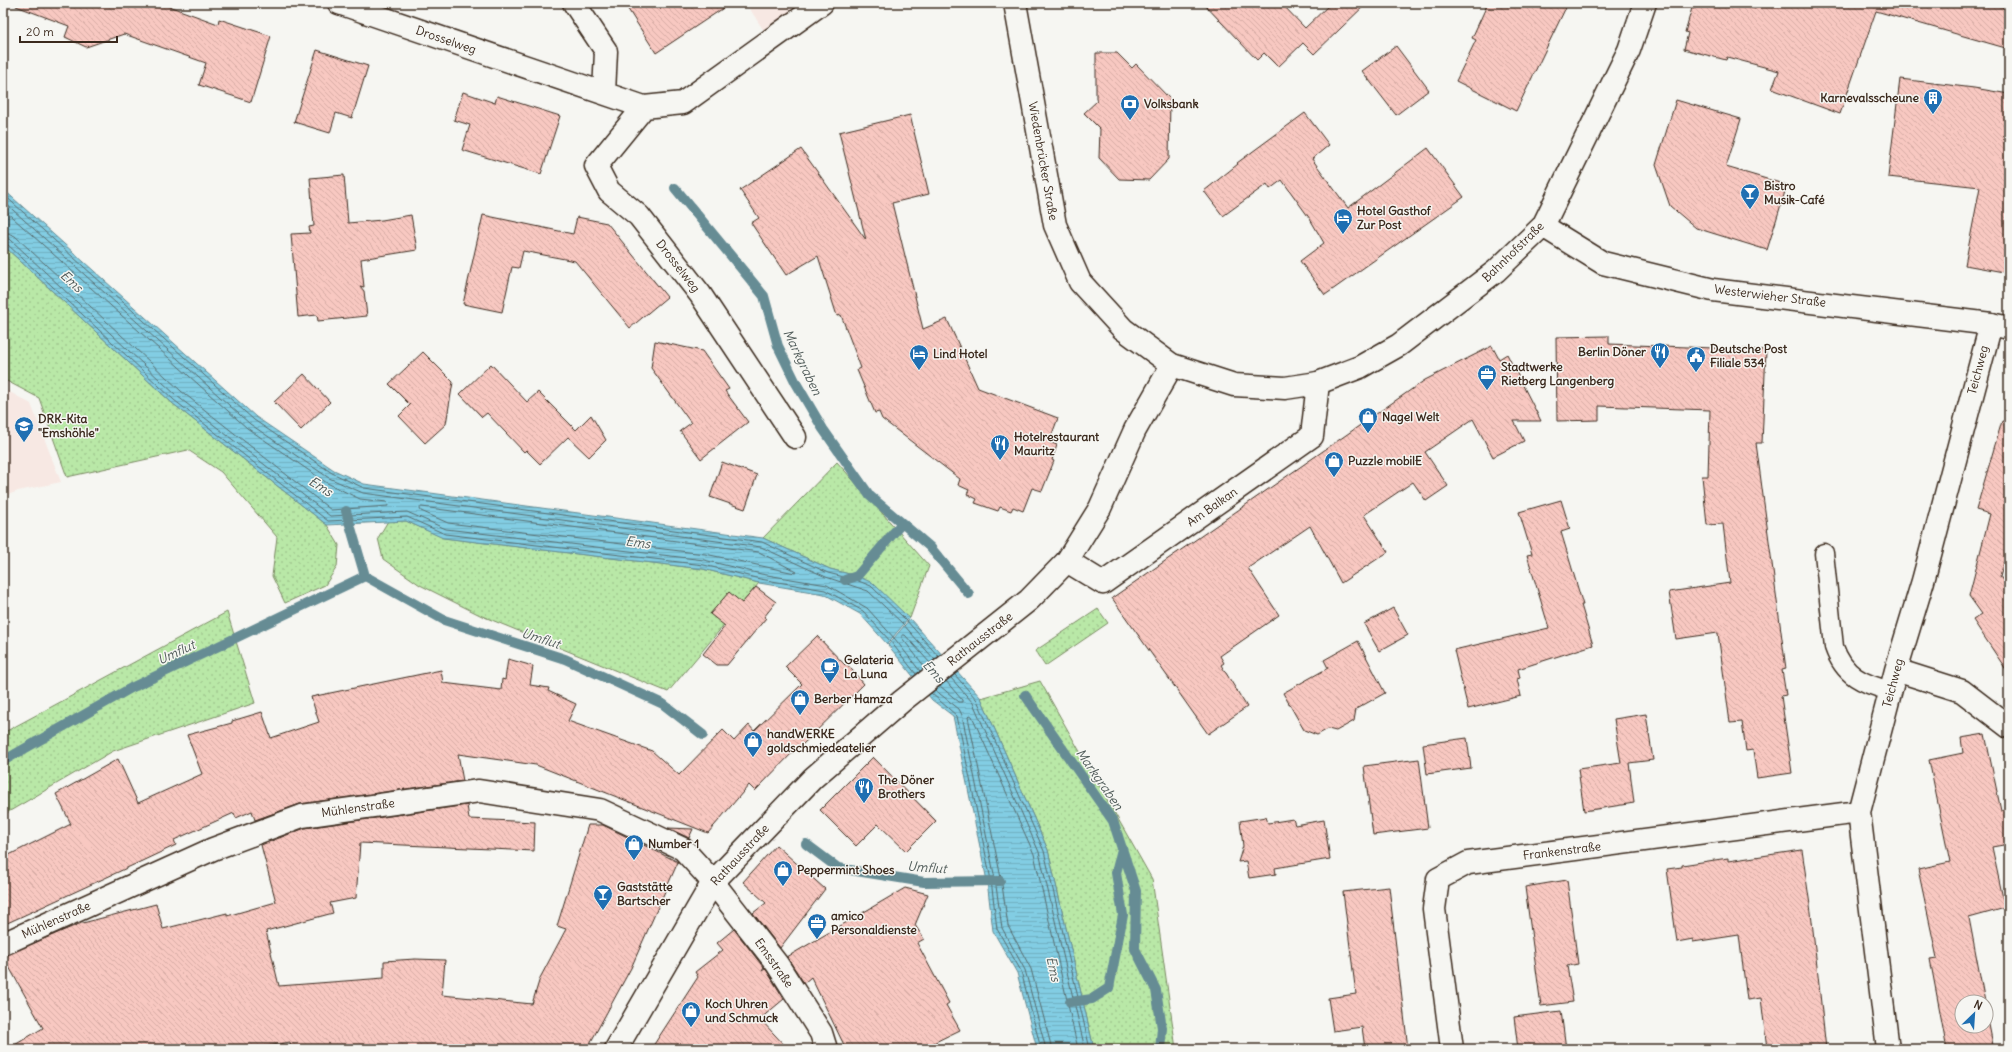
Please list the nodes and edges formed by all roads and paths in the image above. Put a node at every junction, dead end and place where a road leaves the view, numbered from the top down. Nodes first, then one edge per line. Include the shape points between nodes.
1 (339, 3) edge
2 (574, 3) edge
3 (822, 3) edge
4 (1015, 3) edge
5 (1645, 3) edge
6 (604, 93) junction
7 (644, 107) junction
8 (1543, 226) junction
9 (2000, 326) edge
10 (1172, 365) junction
11 (1318, 383) junction
12 (795, 437) dead end
13 (1824, 554) dead end
14 (1067, 561) junction
15 (1896, 670) junction
16 (1891, 691) junction
17 (2009, 727) edge
18 (1860, 812) junction
19 (713, 882) junction
20 (3, 944) edge
21 (616, 1049) edge
22 (826, 1049) edge
23 (1452, 1049) edge
24 (1888, 1049) edge

1 - 6 street, Drosselweg
2 - 6 street via 606,51
3 - 7 street, Drosselweg via 683,103
4 - 10 street, Wiedenbrücker Straße via 1055,225 1080,282 1123,330
5 - 8 street, Bahnhofstraße via 1629,50
6 - 7 street, Drosselweg
7 - 12 street, Drosselweg via 596,166 609,191 639,216 700,294
8 - 9 street, Westerwieher Straße via 1603,263 1714,290
8 - 11 street, Bahnhofstraße via 1496,271 1399,345 1360,367
9 - 15 street, Teichweg
10 - 11 street, Wiedenbrücker Straße via 1234,384 1285,388
10 - 14 street, Rathausstraße via 1135,430 1100,508
11 - 14 street, Am Balkan via 1312,436 1103,583
13 - 16 lane via 1834,646 1838,660 1861,682
14 - 19 street, Rathausstraße via 1029,600 902,700 813,778
15 - 16 street, Teichweg
15 - 17 street via 1962,691
16 - 18 street, Teichweg
18 - 23 street, Frankenstraße via 1468,863 1438,879 1434,909
18 - 24 street, Teichweg
19 - 20 street, Mühlenstraße via 683,849 600,810 479,792 302,816 213,849
19 - 21 street, Rathausstraße
19 - 22 street, Emsstraße via 777,964 821,1034

